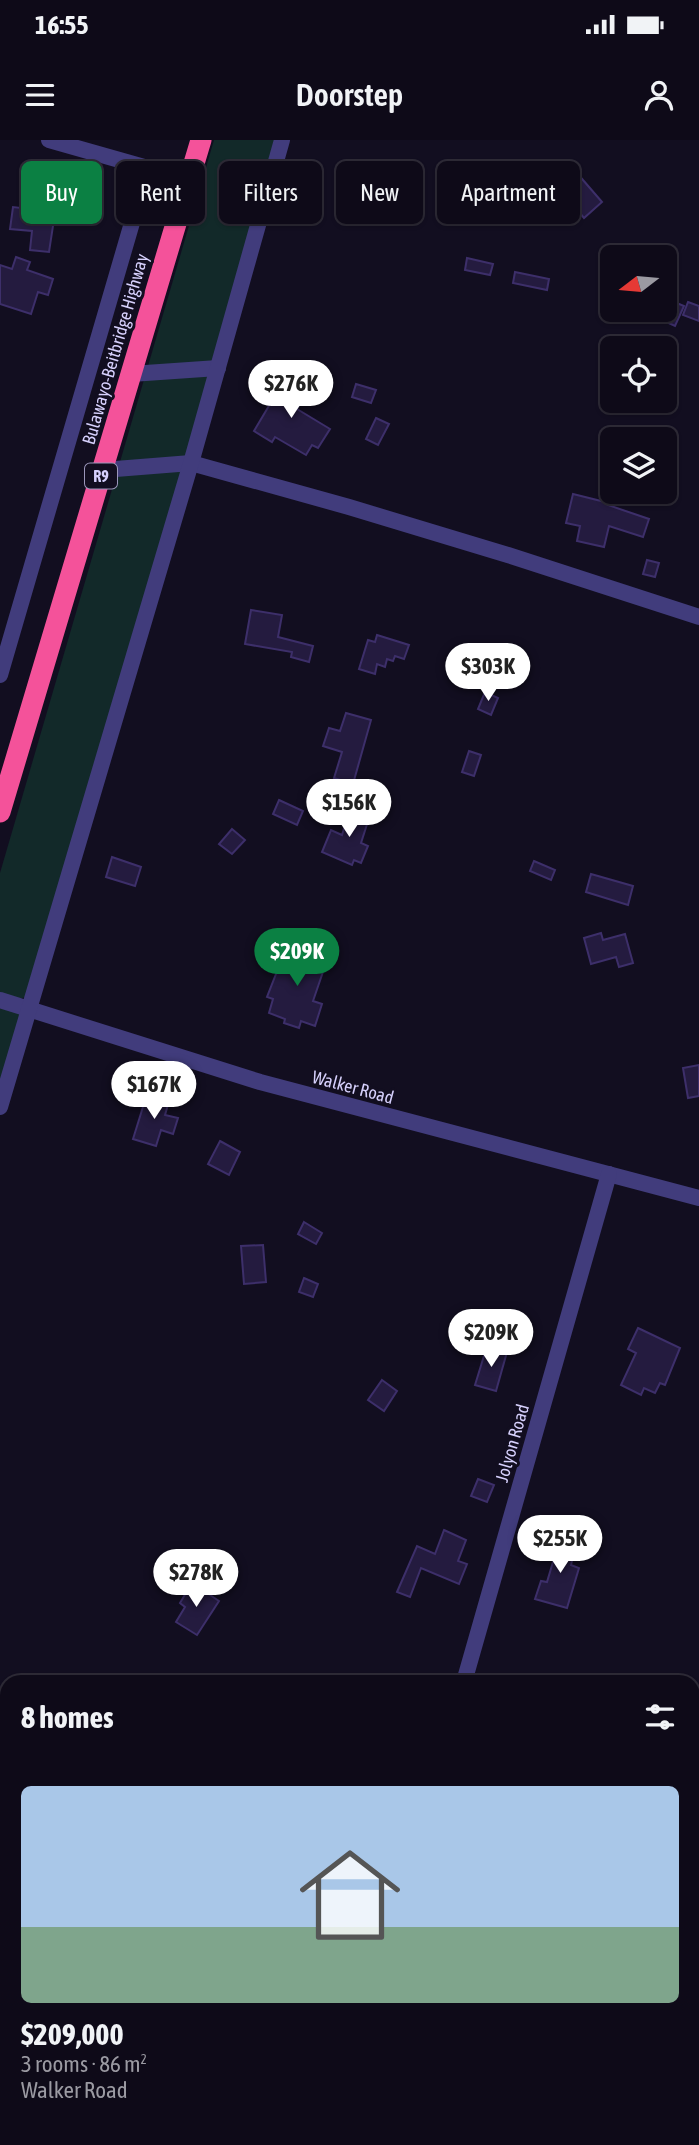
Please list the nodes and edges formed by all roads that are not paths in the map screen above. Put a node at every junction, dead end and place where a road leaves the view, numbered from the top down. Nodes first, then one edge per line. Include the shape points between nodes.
1 (49, 140) edge
2 (201, 140) edge
3 (282, 140) edge
4 (123, 161) edge
5 (195, 161) edge
6 (132, 224) edge
7 (177, 224) edge
8 (218, 368) junction
9 (131, 374) junction
10 (191, 463) junction
11 (103, 470) junction
12 (699, 617) edge
13 (0, 675) edge
14 (0, 813) edge
15 (0, 1000) edge
16 (29, 1009) junction
17 (0, 1107) edge
18 (609, 1174) junction
19 (699, 1198) edge
20 (466, 1675) edge

1 - 4 street
2 - 5 highway, Bulawayo-Beitbridge Highway / R9
3 - 8 street
6 - 13 street
7 - 9 highway, Bulawayo-Beitbridge Highway / R9
8 - 9 street
8 - 10 street
9 - 11 highway, Bulawayo-Beitbridge Highway / R9
10 - 11 street
10 - 12 street via 482,547
10 - 16 street
11 - 14 highway, Bulawayo-Beitbridge Highway / R9
15 - 16 street, Walker Road
16 - 17 street
16 - 18 street, Walker Road via 260,1082
18 - 19 street, Walker Road
18 - 20 street, Jolyon Road

